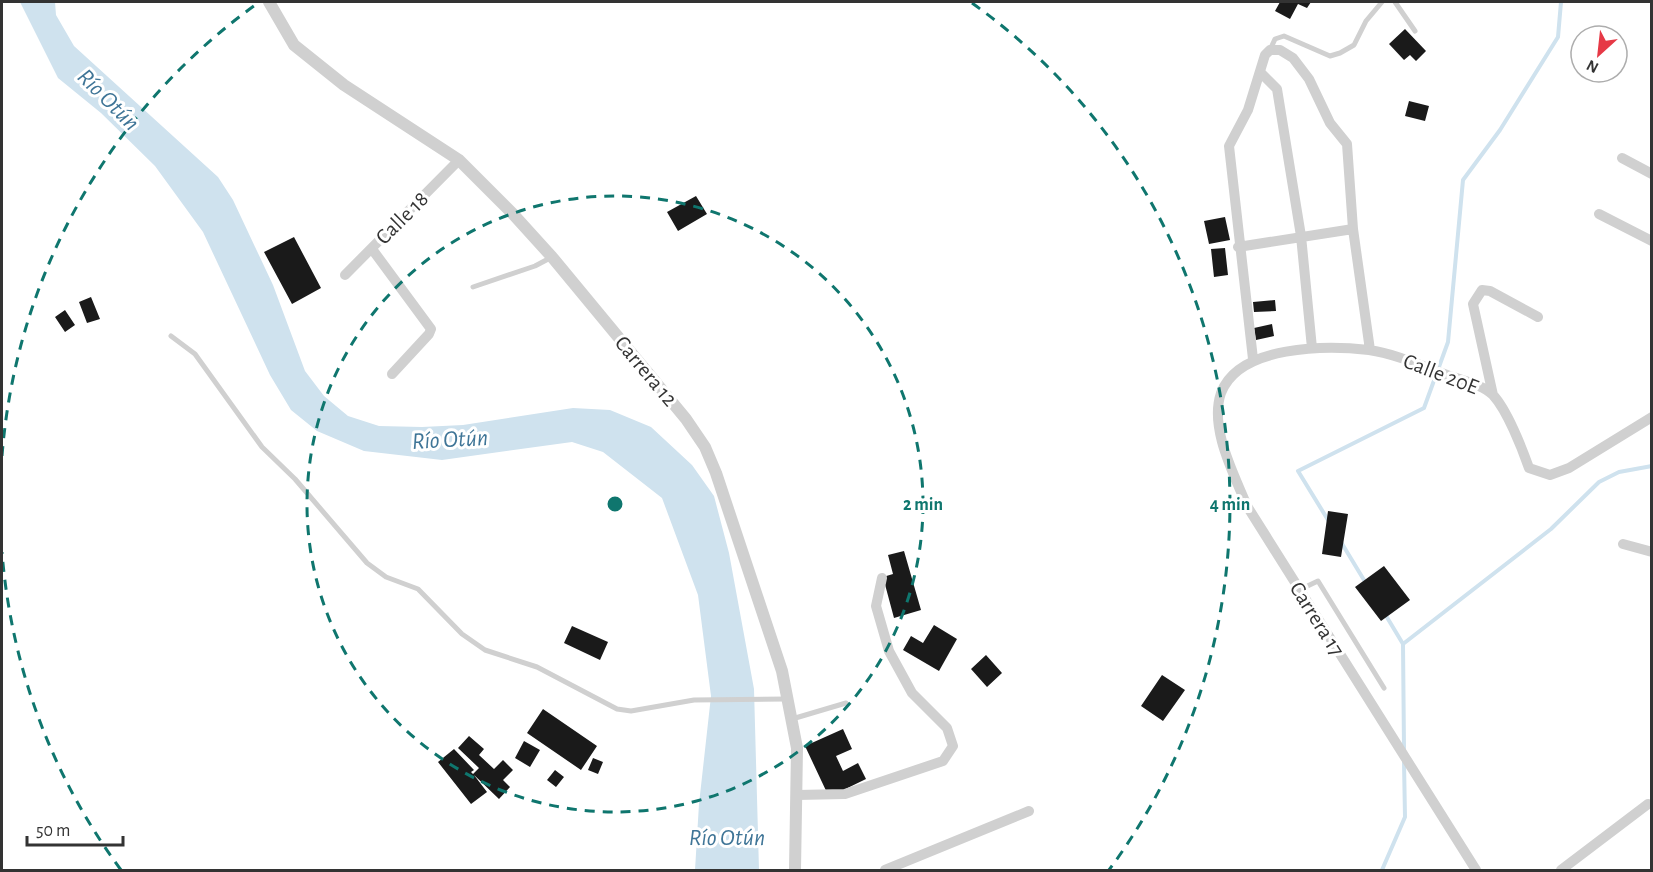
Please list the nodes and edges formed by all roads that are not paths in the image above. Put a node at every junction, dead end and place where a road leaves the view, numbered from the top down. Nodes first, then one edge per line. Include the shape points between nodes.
1 (269, 2) edge
2 (1382, 2) edge
3 (1395, 2) edge
4 (1414, 31) dead end
5 (1270, 50) junction
6 (1260, 72) junction
7 (1622, 158) dead end
8 (459, 160) junction
9 (1652, 174) edge
10 (1599, 214) dead end
11 (1353, 229) junction
12 (1301, 236) junction
13 (1652, 241) edge
14 (1239, 247) junction
15 (372, 249) junction
16 (552, 257) junction
17 (345, 275) dead end
18 (473, 287) dead end
19 (1538, 317) dead end
20 (171, 336) dead end
21 (1312, 348) junction
22 (1370, 350) junction
23 (1253, 360) junction
24 (392, 374) dead end
25 (1493, 395) junction
26 (1652, 417) edge
27 (1623, 544) dead end
28 (1652, 552) edge
29 (882, 578) dead end
30 (1299, 590) junction
31 (1384, 688) dead end
32 (788, 699) junction
33 (846, 703) dead end
34 (792, 719) junction
35 (797, 795) junction
36 (1648, 804) dead end
37 (1029, 811) dead end
38 (795, 870) edge
39 (885, 870) edge
40 (1476, 870) edge
41 (1561, 870) edge

1 - 8 street, Carrera 12 via 294,45 344,85
2 - 5 lane via 1366,21 1354,45 1340,53 1330,56 1284,36 1275,39
3 - 4 lane
5 - 6 street
5 - 11 street via 1280,50 1293,58 1309,79 1329,123 1347,144
6 - 12 street via 1277,89
6 - 14 street via 1248,110 1229,146
7 - 9 street
8 - 15 street, Calle 18
8 - 16 street, Carrera 12
10 - 13 street
11 - 12 street
11 - 22 street
12 - 14 street
12 - 21 street
14 - 23 street
15 - 17 street, Calle 18
15 - 24 street via 430,329
16 - 18 lane via 535,267
16 - 32 street, Carrera 12 via 705,447
19 - 25 street via 1490,291 1482,290 1476,296 1473,304
20 - 32 lane via 195,354 262,447 367,563 386,577 418,589 462,634 485,650 537,666 616,709 631,711 694,700
21 - 22 street, Calle 20E
21 - 23 street, Calle 20E
22 - 25 street, Calle 20E
23 - 30 street, Carrera 17 via 1236,373 1222,392 1217,416 1247,506
25 - 26 street, Calle 20E via 1518,438 1529,468 1550,475 1569,468
27 - 28 street
29 - 35 street via 876,606 889,651 912,693 946,728 953,746 951,752 943,761 845,794
30 - 31 lane via 1318,581
30 - 40 street, Carrera 17
32 - 34 street, Carrera 12
33 - 34 lane
34 - 35 street, Carrera 12 via 797,748
35 - 38 street, Carrera 12
36 - 41 street
37 - 39 street

